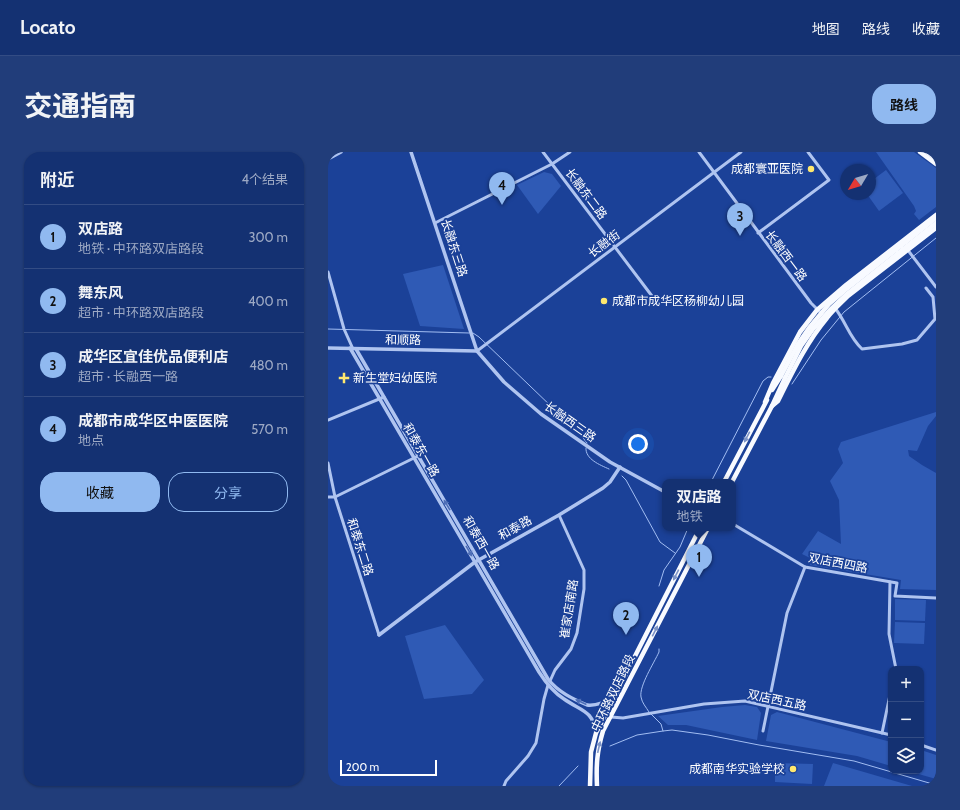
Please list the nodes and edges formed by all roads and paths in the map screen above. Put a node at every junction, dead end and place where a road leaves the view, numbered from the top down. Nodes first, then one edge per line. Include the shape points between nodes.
1 (340, 152) edge
2 (411, 152) edge
3 (543, 152) edge
4 (570, 152) edge
5 (699, 152) edge
6 (741, 152) edge
7 (808, 152) edge
8 (920, 152) edge
9 (927, 152) edge
10 (328, 159) edge
11 (936, 159) edge
12 (552, 164) junction
13 (936, 164) edge
14 (714, 173) junction
15 (936, 215) edge
16 (936, 218) edge
17 (435, 223) junction
18 (936, 223) edge
19 (936, 228) edge
20 (758, 233) junction
21 (614, 248) junction
22 (909, 252) junction
23 (328, 272) edge
24 (936, 287) edge
25 (926, 288) dead end
26 (655, 300) dead end
27 (835, 308) junction
28 (817, 310) junction
29 (826, 318) junction
30 (328, 348) edge
31 (353, 349) junction
32 (478, 351) junction
33 (783, 377) junction
34 (384, 397) junction
35 (380, 399) junction
36 (765, 402) junction
37 (772, 406) junction
38 (328, 420) edge
39 (416, 456) junction
40 (328, 463) edge
41 (620, 467) junction
42 (726, 479) edge
43 (734, 479) edge
44 (662, 490) edge
45 (328, 497) edge
46 (335, 497) junction
47 (559, 515) junction
48 (736, 526) edge
49 (698, 531) edge
50 (706, 531) edge
51 (479, 559) junction
52 (475, 562) junction
53 (805, 567) junction
54 (890, 582) junction
55 (936, 598) edge
56 (379, 635) joint
57 (895, 666) edge
58 (549, 683) junction
59 (616, 694) junction
60 (888, 702) edge
61 (769, 706) junction
62 (611, 717) junction
63 (763, 731) dead end
64 (596, 733) junction
65 (882, 733) junction
66 (888, 734) edge
67 (924, 746) edge
68 (936, 750) edge
69 (504, 786) edge
70 (590, 786) edge
71 (597, 786) edge

1 - 10 street
2 - 17 street, 长融东三路
3 - 12 street, 长融东二路
4 - 12 street
5 - 14 street, 长融西一路
6 - 14 street, 长融街
7 - 20 street via 829,180
8 - 13 main road
9 - 11 main road
12 - 17 street
12 - 21 street, 长融东二路
14 - 20 street, 长融西一路
14 - 21 street, 长融街
15 - 28 main road
16 - 33 main road, bridge via 829,304 798,344
17 - 32 street, 长融东三路
18 - 33 main road, bridge via 846,294 830,310 801,346
19 - 22 main road
20 - 28 street, 长融西一路
21 - 26 street, 长融东二路
21 - 32 street, 长融街
22 - 24 street
22 - 27 main road
23 - 31 street via 344,329
25 - 27 street via 933,297 935,319 917,340 902,344 862,349 854,342
27 - 29 main road
28 - 29 street, 长融西一路
28 - 36 main road via 800,332
29 - 37 main road via 806,348 778,401
30 - 31 street, 和顺路
31 - 32 street, 和顺路
31 - 34 street, 和泰西一路
31 - 35 street, 和泰东一路
32 - 41 street, 长融西三路 via 522,399
33 - 36 main road
33 - 37 main road
34 - 35 street
34 - 39 street, 和泰西一路
35 - 38 street
35 - 39 street, 和泰东一路
36 -> 42 main road
37 - 43 main road
39 - 46 street
51 -> 39 street, 和泰西一路
39 -> 52 street, 和泰东一路
40 - 46 street, 和泰东二路
41 - 44 street, 长融西三路
41 - 47 street, 和泰路 via 603,488
45 - 46 street
46 - 56 street, 和泰东二路
47 - 51 street, 和泰路
47 - 58 street, 崔家店南路 via 584,570 584,589 571,650 555,670
48 - 53 street, 双店西四路
49 -> 59 main road, 中环路双店路段
62 -> 50 main road, 中环路双店路段
51 - 52 street, 和泰路
51 - 58 street, 和泰西一路
52 - 56 street, 和泰路
52 - 58 street, 和泰西一路 via 539,672
53 - 54 street, 双店西四路
53 - 61 street via 787,613
54 - 55 street via 897,583 895,596
54 - 57 street via 889,634
59 -> 58 street, 和泰西一路 via 610,700 592,706
58 - 64 street, 和泰西一路 via 563,699 589,714 595,724
58 - 69 street, 崔家店南路 via 536,743
59 - 64 main road, 中环路双店路段
60 - 65 street
61 - 62 street, 双店西五路 via 745,701 704,704 623,718
61 - 63 street
61 - 65 street, 双店西五路
71 -> 62 main road, 中环路双店路段 via 598,748
64 - 70 main road, 中环路双店路段 via 591,752
65 - 66 street, 双店西五路
67 - 68 street

